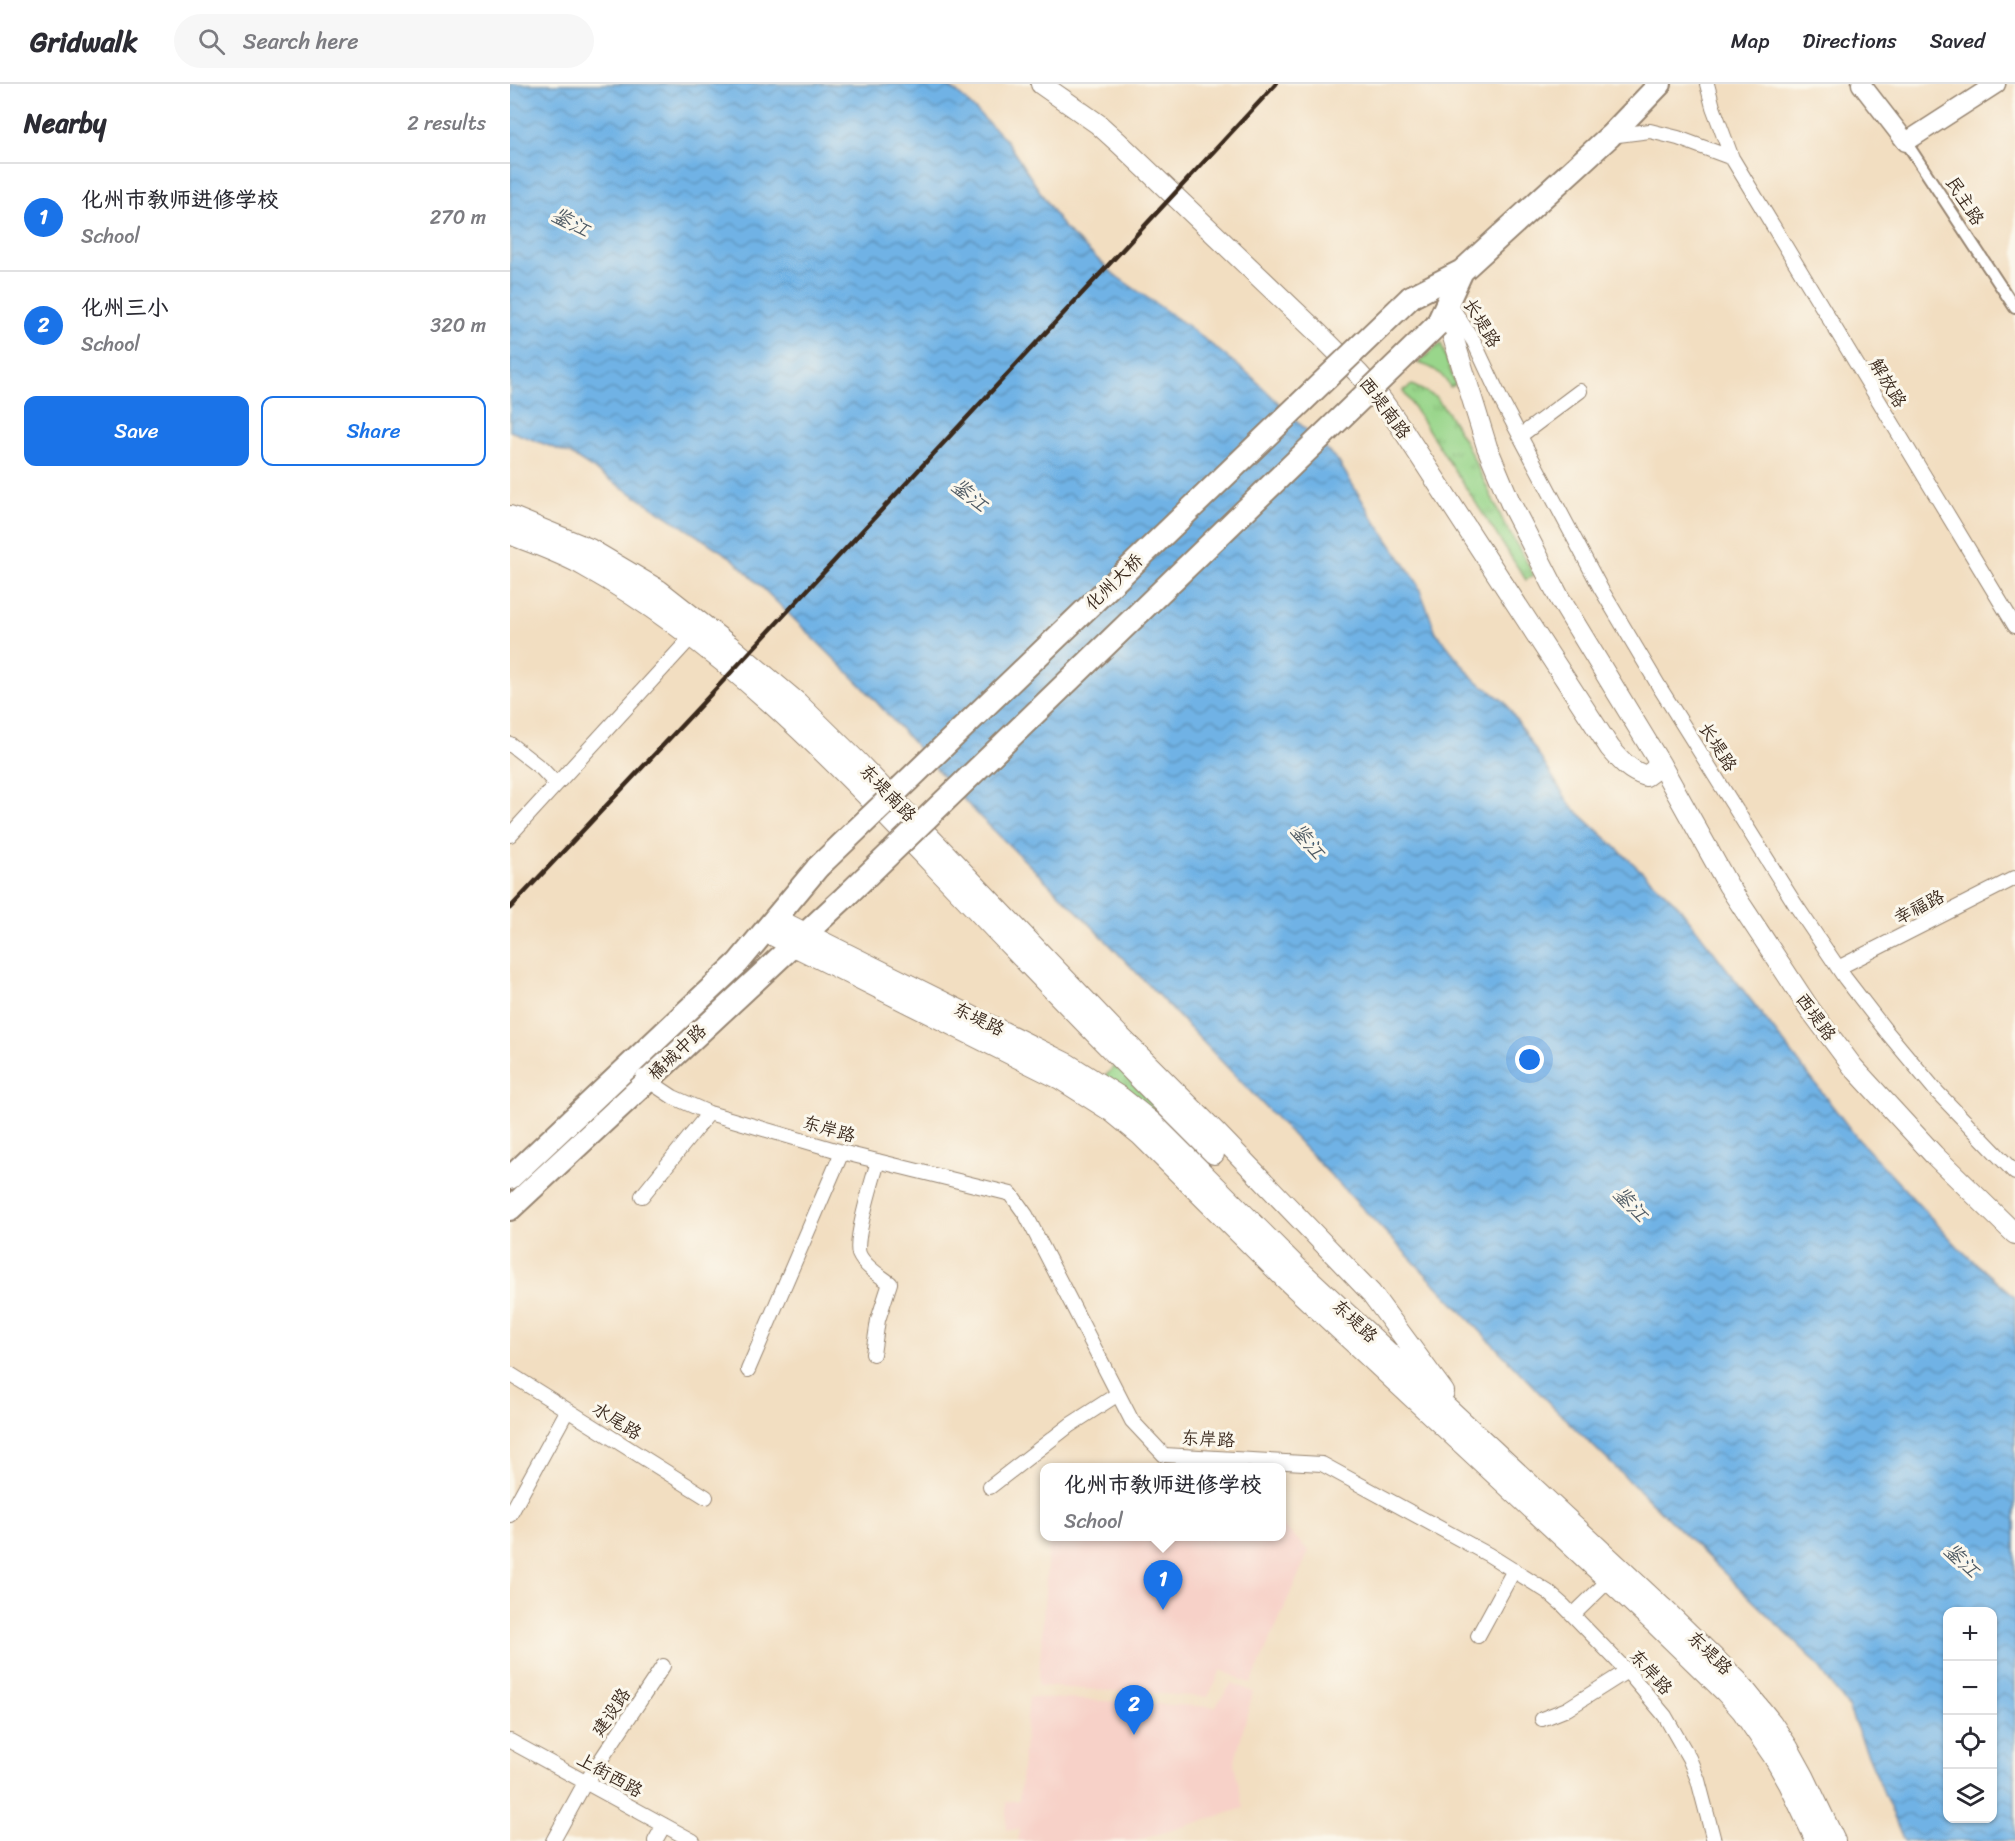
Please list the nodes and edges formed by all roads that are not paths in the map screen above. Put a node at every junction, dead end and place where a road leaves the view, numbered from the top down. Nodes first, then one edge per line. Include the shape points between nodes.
1 (1041, 84) edge
2 (1660, 84) edge
3 (1707, 84) edge
4 (1861, 84) edge
5 (1996, 84) edge
6 (1610, 136) junction
7 (1906, 142) junction
8 (1732, 158) junction
9 (1462, 272) junction
10 (1448, 302) junction
11 (2015, 308) edge
12 (1581, 391) dead end
13 (1520, 436) junction
14 (510, 516) edge
15 (510, 534) edge
16 (2015, 626) edge
17 (697, 631) junction
18 (510, 744) edge
19 (1662, 765) junction
20 (556, 784) junction
21 (510, 834) edge
22 (818, 867) joint
23 (2015, 878) edge
24 (770, 925) junction
25 (799, 939) junction
26 (1838, 968) junction
27 (1110, 1051) junction
28 (628, 1067) junction
29 (1086, 1075) junction
30 (647, 1080) junction
31 (709, 1113) junction
32 (1217, 1132) junction
33 (842, 1152) junction
34 (1214, 1154) junction
35 (878, 1161) junction
36 (2015, 1173) edge
37 (510, 1178) edge
38 (1208, 1190) junction
39 (642, 1196) dead end
40 (510, 1209) edge
41 (2015, 1234) edge
42 (873, 1354) dead end
43 (748, 1370) dead end
44 (510, 1374) edge
45 (1118, 1394) junction
46 (567, 1411) junction
47 (1472, 1431) junction
48 (990, 1487) dead end
49 (706, 1497) dead end
50 (510, 1515) edge
51 (1514, 1570) junction
52 (1608, 1581) junction
53 (1573, 1615) junction
54 (1478, 1636) dead end
55 (663, 1666) dead end
56 (1627, 1671) junction
57 (1542, 1719) dead end
58 (510, 1741) edge
59 (585, 1782) junction
60 (664, 1825) junction
61 (553, 1841) edge
62 (655, 1841) edge
63 (693, 1841) edge
64 (1714, 1841) edge
65 (1816, 1841) edge
66 (1835, 1841) edge

1 - 19 main road, 西堤南路 via 1119,143 1359,375 1403,430 1610,748 1637,774 1646,776
2 - 6 main road
3 - 8 street, 解放路
4 - 7 street
5 - 7 street
6 - 8 street via 1650,131
6 - 9 main road
7 - 11 street, 民主路
8 - 16 street, 解放路
9 - 10 main road
9 - 22 main road, 化州大桥, bridge via 1411,297
10 - 13 street, 长堤路 via 1474,342
10 - 19 main road, 西堤路 via 1453,337 1487,447 1510,502 1560,599
10 - 25 main road, 橘城中路, bridge via 1437,326
12 - 13 street
13 - 26 street, 长堤路 via 1636,648
14 - 17 main road, 东堤南路 via 590,549 659,590
15 - 17 main road, 东堤南路 via 582,564
17 - 20 street
17 - 27 main road, 东堤南路 via 845,773
17 - 32 main road, 东堤南路 via 798,704
18 - 20 street
19 - 41 main road, 西堤路 via 1728,885 1853,1067
20 - 21 street
22 - 24 main road, 橘城中路
23 - 26 street, 幸福路
24 - 25 main road, 东堤路
24 - 28 main road, 橘城中路 via 738,963
25 - 29 main road, 东堤路
25 - 30 main road, 橘城中路
25 - 38 main road, 东堤路 via 1060,1078 1112,1112
26 - 36 street, 长堤路 via 1936,1092
27 - 29 main road
27 - 34 main road, 东堤南路
28 - 30 street, 东岸路
28 - 37 main road, 橘城中路
29 - 38 main road, 东堤路 via 1152,1122
30 - 31 street, 东岸路 via 674,1098
30 - 40 main road, 橘城中路
31 - 33 street, 东岸路
31 - 39 street
32 - 34 main road
32 - 47 main road, 东堤南路 via 1371,1293
33 - 35 street, 东岸路
33 - 43 street
34 - 38 main road
35 - 42 street via 858,1239 859,1254 890,1283
35 - 45 street, 东岸路 via 1012,1195
38 - 47 main road, 东堤路 via 1298,1268
38 - 52 main road, 东堤路 via 1286,1280
44 - 46 street, 水尾路
45 - 48 street via 1070,1425
45 - 51 street, 东岸路 via 1132,1421 1164,1455 1322,1464
46 - 49 street, 水尾路
46 - 50 street
47 - 66 main road, 东堤路 via 1738,1681 1788,1747
51 - 53 street, 东岸路 via 1548,1592
51 - 54 street
52 - 53 street
52 - 65 main road, 东堤路 via 1742,1711 1789,1784
53 - 56 street, 东岸路
55 - 59 street, 建设路
56 - 57 street via 1575,1704
56 - 64 street, 东岸路 via 1665,1716 1681,1743 1698,1780
58 - 59 street, 上街西路
59 - 60 street, 上街西路
59 - 61 street, 建设路
60 - 62 street
60 - 63 street, 上街西路

